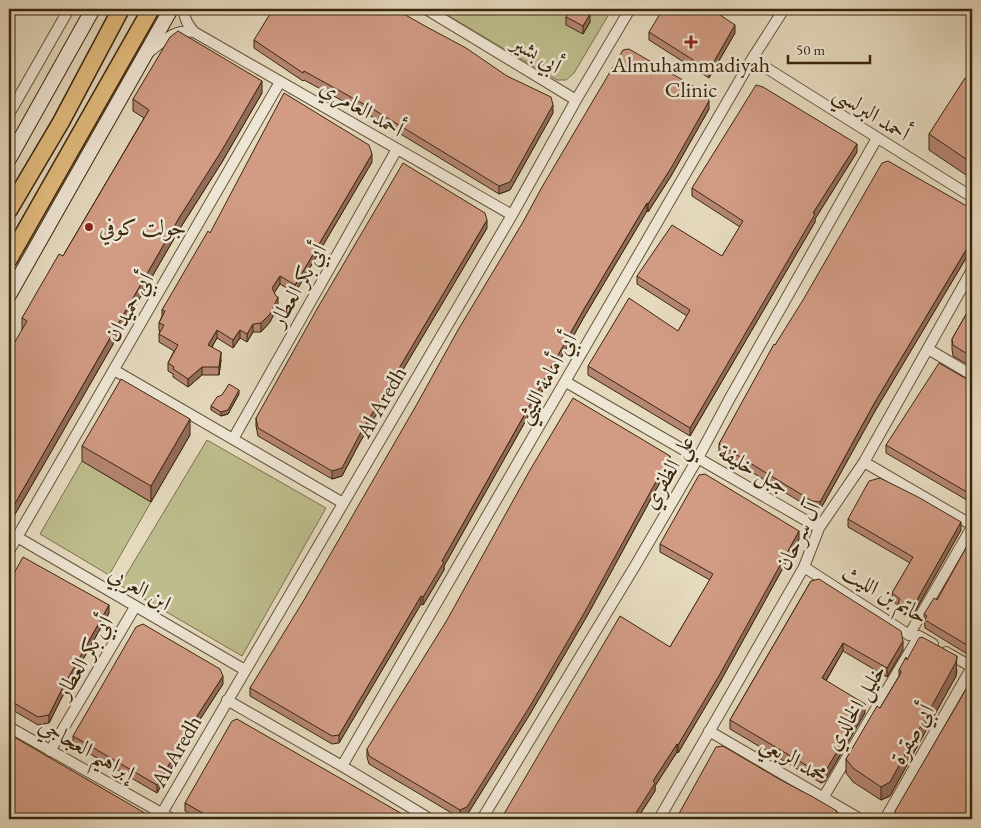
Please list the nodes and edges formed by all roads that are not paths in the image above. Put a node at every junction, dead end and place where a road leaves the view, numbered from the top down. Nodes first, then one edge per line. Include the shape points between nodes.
1 (69, 9) edge
2 (93, 9) edge
3 (120, 9) edge
4 (150, 9) edge
5 (171, 9) edge
6 (184, 9) edge
7 (426, 9) edge
8 (630, 9) edge
9 (784, 9) edge
10 (194, 32) junction
11 (144, 55) junction
12 (752, 60) junction
13 (280, 82) junction
14 (576, 100) junction
15 (9, 114) edge
16 (876, 138) junction
17 (396, 149) junction
18 (9, 159) edge
19 (972, 197) edge
20 (9, 210) edge
21 (512, 215) junction
22 (9, 258) edge
23 (972, 270) edge
24 (9, 295) edge
25 (928, 349) junction
26 (114, 370) junction
27 (972, 375) edge
28 (566, 382) junction
29 (232, 439) junction
30 (698, 458) junction
31 (864, 462) junction
32 (343, 503) junction
33 (972, 526) edge
34 (819, 528) junction
35 (17, 537) junction
36 (9, 551) edge
37 (804, 567) junction
38 (135, 607) junction
39 (914, 635) junction
40 (972, 667) edge
41 (245, 670) junction
42 (227, 700) junction
43 (9, 727) edge
44 (709, 731) junction
45 (50, 751) junction
46 (342, 766) junction
47 (823, 798) junction
48 (162, 813) junction
49 (172, 819) edge
50 (430, 819) edge
51 (482, 819) edge
52 (659, 819) edge
53 (860, 819) edge
54 (885, 819) edge

1 - 15 street
2 - 18 main road
3 - 20 main road via 61,122
4 - 22 main road
5 - 11 main road
6 - 10 street via 187,24
7 - 14 street, أبي بشير
8 - 14 street, Al Aredh
9 - 12 street, أبي أمامة الليثي
10 - 11 street via 175,32
10 - 13 street, أحمد العامري
11 - 24 main road
12 - 16 street, أحمد البرلسي
12 - 28 street, أبي أمامة الليثي
13 - 17 street, أحمد العامري
13 - 26 street, أبي حميدان
14 - 21 street, Al Aredh
16 - 19 street, أحمد البرلسي
16 - 30 street, علي الظفري
17 - 21 street, أحمد العامري
17 - 29 street, أبي بكر العطار
21 - 32 street, Al Aredh
23 - 25 street, آل سرحان
25 - 27 street
25 - 31 street, آل سرحان
26 - 29 street
26 - 35 street, أبي حميدان
28 - 30 street, جبل خليفة
28 - 46 street, أبي أمامة الليثي
29 - 32 street
30 - 34 street, جبل خليفة
30 - 51 street, علي الظفري
31 - 33 street
31 - 34 street, آل سرحان
32 - 41 street, Al Aredh
33 - 39 street, خليل الخالدي
34 - 37 street, آل سرحان
35 - 36 street, أبي حميدان
35 - 38 street, ابن العربي
37 - 39 street, حاتم بن الليث
37 - 44 street, آل سرحان
38 - 41 street, ابن العربي
38 - 45 street, أبي بكر العطار
39 - 40 street, حاتم بن الليث
39 - 47 street, خليل الخالدي
40 - 54 street, أبي صقرة
41 - 42 street, Al Aredh
42 - 46 street
42 - 48 street, Al Aredh
43 - 45 street, إبراهيم العجاجي
44 - 47 street, محمد الربعي
44 - 52 street, آل سرحان
45 - 48 street, إبراهيم العجاجي
46 - 50 street
47 - 53 street, محمد الربعي
48 - 49 street, إبراهيم العجاجي

